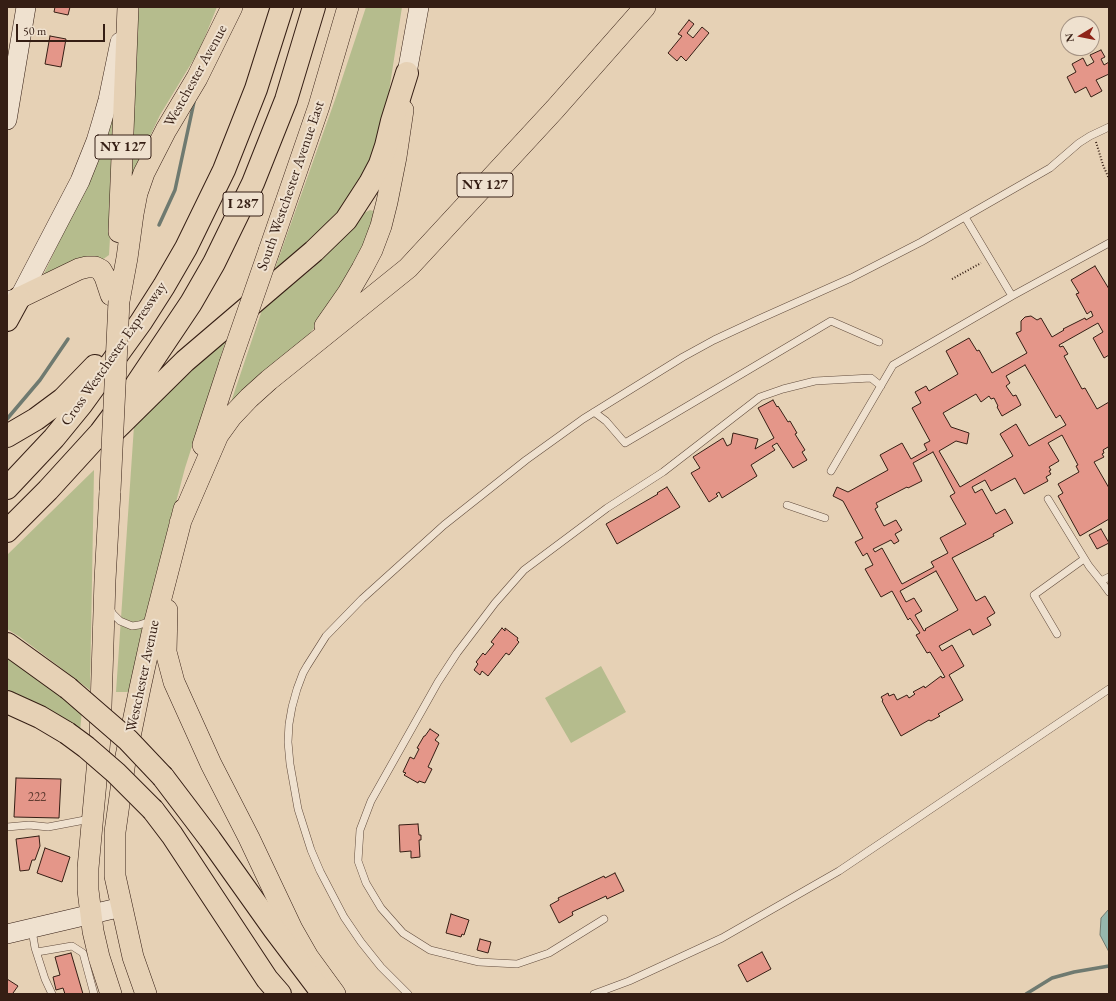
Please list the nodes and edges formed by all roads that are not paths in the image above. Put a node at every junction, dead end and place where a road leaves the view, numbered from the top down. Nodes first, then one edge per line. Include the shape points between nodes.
1 (26, 7) edge
2 (127, 7) edge
3 (232, 7) edge
4 (282, 7) edge
5 (314, 7) edge
6 (348, 7) edge
7 (355, 7) edge
8 (419, 7) edge
9 (645, 7) edge
10 (332, 65) junction
11 (408, 73) junction
12 (7, 120) edge
13 (1109, 127) edge
14 (965, 217) junction
15 (1109, 243) edge
16 (186, 248) junction
17 (117, 291) junction
18 (1012, 296) junction
19 (13, 300) edge
20 (7, 320) edge
21 (879, 342) dead end
22 (309, 347) junction
23 (230, 364) joint
24 (881, 386) junction
25 (594, 412) junction
26 (7, 436) edge
27 (831, 471) dead end
28 (7, 488) edge
29 (48, 490) junction
30 (1048, 499) dead end
31 (788, 505) dead end
32 (825, 518) dead end
33 (7, 531) edge
34 (177, 532) junction
35 (1084, 559) junction
36 (1109, 577) edge
37 (1101, 581) junction
38 (1109, 592) edge
39 (104, 598) junction
40 (155, 619) junction
41 (1057, 634) dead end
42 (7, 644) edge
43 (1109, 689) edge
44 (7, 702) edge
45 (92, 818) junction
46 (7, 827) edge
47 (122, 907) junction
48 (91, 915) junction
49 (604, 920) dead end
50 (31, 928) junction
51 (7, 934) edge
52 (37, 952) junction
53 (92, 959) junction
54 (394, 981) junction
55 (619, 985) junction
56 (104, 993) edge
57 (52, 994) edge
58 (146, 994) edge
59 (280, 994) edge
60 (323, 994) edge
61 (335, 994) edge
62 (408, 994) edge
63 (415, 994) edge
64 (594, 994) edge
65 (615, 994) edge

1 - 12 main road
2 - 17 main road, NY 127
2 - 19 main road via 108,100 96,142 71,200
3 - 17 main road, Westchester Avenue via 197,78 144,173 137,194 127,258
4 - 16 highway, Cross Westchester Expressway / I 287 via 241,130
5 - 29 highway, I 287 via 286,100 270,142 214,263 191,303 136,385 100,433
6 - 10 main road, South Westchester Avenue East
7 - 10 main road
8 - 11 main road
9 - 22 main road, NY 127 via 408,268
10 - 23 main road, South Westchester Avenue East, bridge
11 - 22 main road via 396,157 381,226 372,250 348,293
11 - 29 highway via 380,164 346,220 314,251 185,360 122,424
13 - 14 lane via 1079,143 1050,168
14 - 18 lane
14 - 25 lane via 851,278 714,340
15 - 18 lane
16 - 26 highway via 148,293 100,360 77,385 36,419
16 - 28 highway, Cross Westchester Expressway / I 287 via 141,322 81,405
17 - 19 main road via 101,270 87,267
17 - 39 main road, Westchester Avenue, bridge
18 - 24 lane via 893,365
19 - 20 highway
21 - 25 lane via 831,320 626,443
22 - 34 main road, NY 127 via 249,398 218,435
23 - 34 main road, Westchester Avenue
24 - 27 lane
24 - 49 lane via 871,378 815,381 760,397 663,472 607,508 524,570 495,603 453,659 371,801 360,830 358,861 366,883 381,908 403,933 430,950 479,962 517,964 549,953
25 - 54 lane via 487,490 438,530 362,600 326,636 307,666 297,689 289,724 288,742 298,809 311,850 344,917
29 - 33 highway, I 287
30 - 35 lane
31 - 32 lane
34 - 40 main road, Westchester Avenue
34 - 61 main road via 166,624 166,652 174,682 292,929 319,974
35 - 37 lane
35 - 41 lane via 1034,595
36 - 37 lane
37 - 38 lane
39 - 40 lane via 113,614 120,621 132,626
39 - 45 main road, Westchester Avenue via 100,738
40 - 47 main road, Westchester Avenue via 127,754 115,832 115,876
42 - 60 highway, bridge via 68,688 128,740 163,777
43 - 55 lane via 839,871 722,938
44 - 59 highway, bridge via 40,717 86,747 153,810 266,979
45 - 46 lane via 48,827
45 - 48 main road, Westchester Avenue via 88,868
47 - 48 main road
47 - 58 main road, Westchester Avenue via 133,957
48 - 50 main road
48 - 53 main road, Westchester Avenue
50 - 51 main road
50 - 52 lane
52 - 53 lane via 72,946
52 - 57 lane
53 - 56 main road, Westchester Avenue
54 - 62 lane
54 - 63 lane
55 - 64 lane
55 - 65 lane

